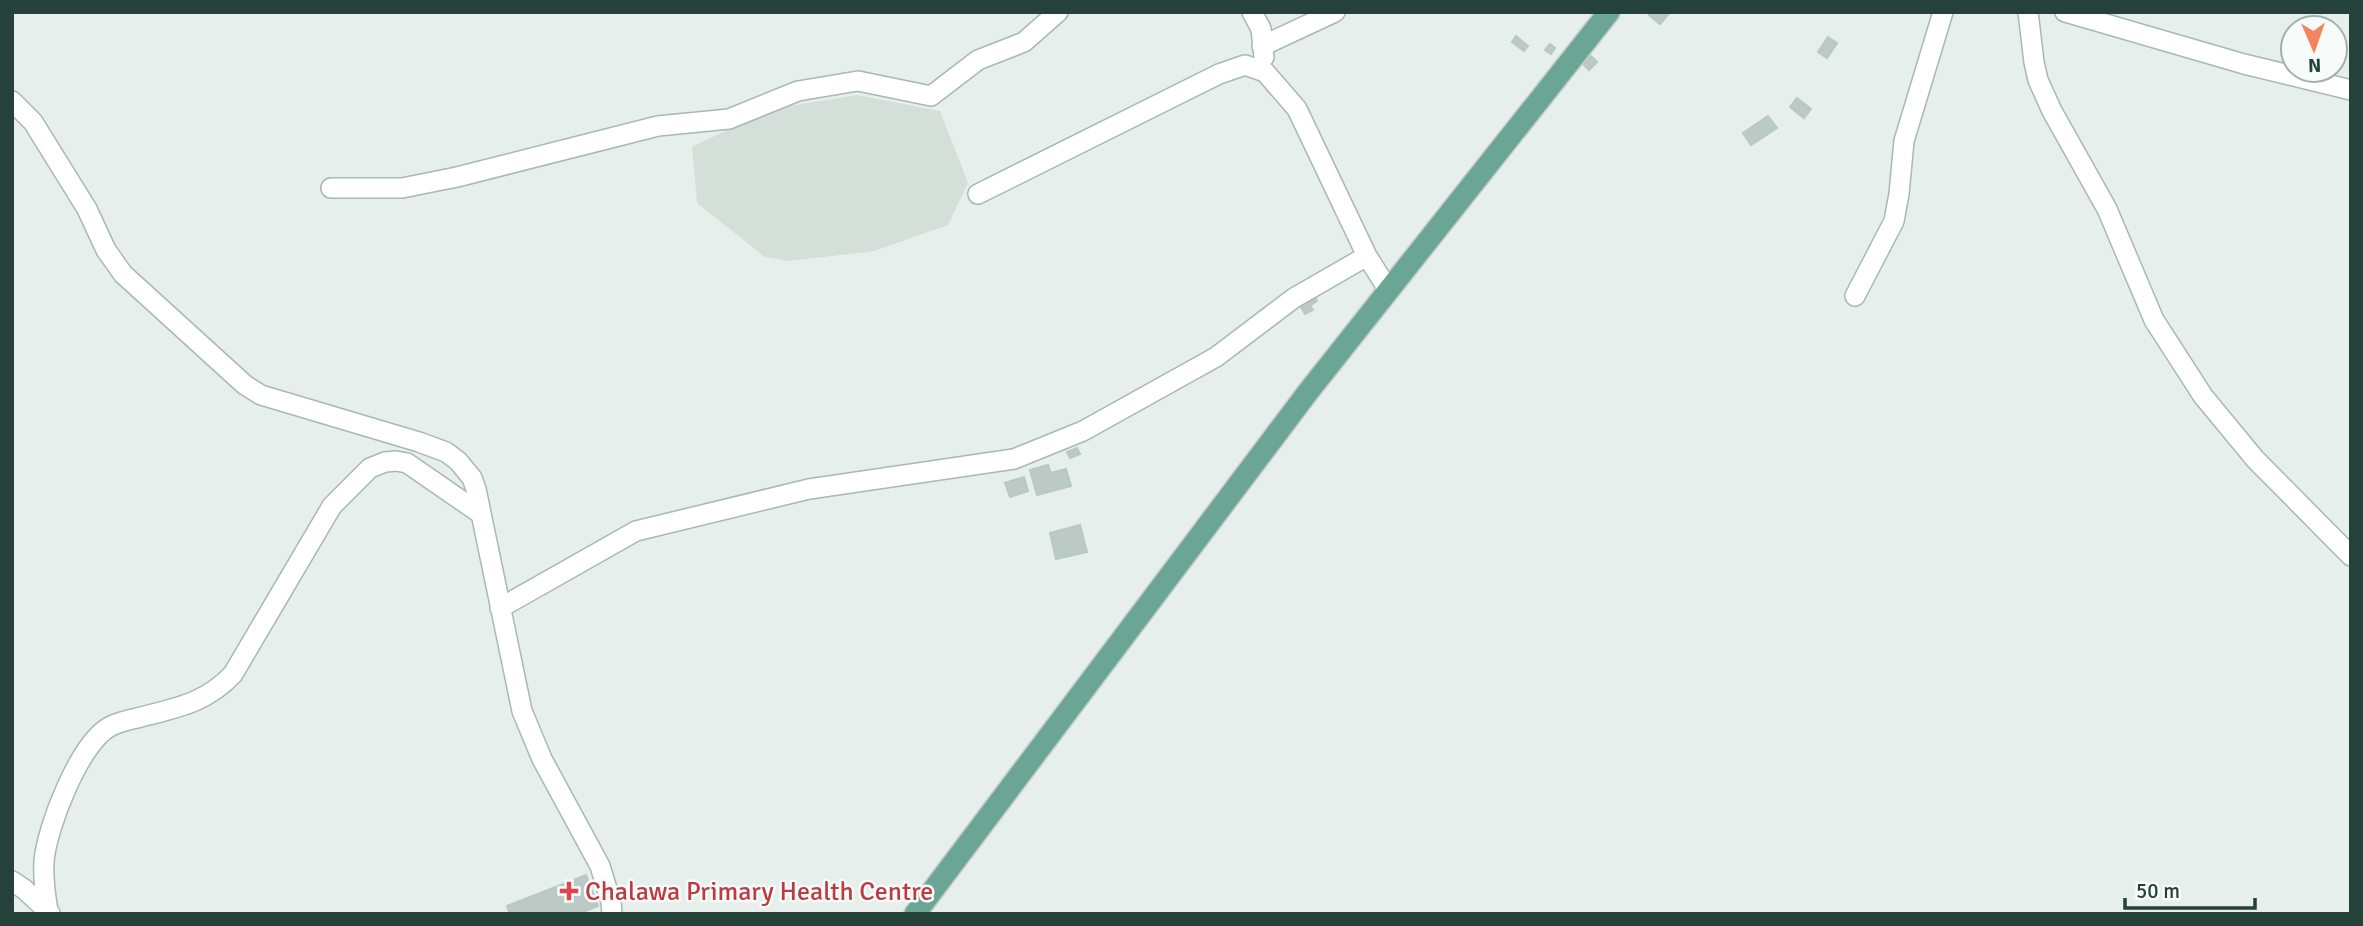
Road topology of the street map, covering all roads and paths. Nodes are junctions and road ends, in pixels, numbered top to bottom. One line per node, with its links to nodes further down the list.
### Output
1 (1058, 12): 12 (street)
2 (1252, 12): 8 (street)
3 (1335, 12): 8 (street)
4 (1609, 12): 15 (main road)
5 (1943, 12): 16 (street)
6 (2028, 12): 18 (street)
7 (2065, 12): 10 (street)
8 (1262, 46): 9 (street)
9 (1265, 72): 13 (street); 14 (street)
10 (2351, 90)
11 (12, 101): 17 (street)
12 (331, 188)
13 (978, 194)
14 (1367, 256): 15 (street); 19 (street)
15 (1389, 291): 23 (main road)
16 (1855, 296)
17 (481, 514): 19 (street); 21 (street)
18 (2351, 556)
19 (500, 608): 22 (street)
20 (12, 881): 21 (street)
21 (49, 912)
22 (612, 914)
23 (915, 914)

